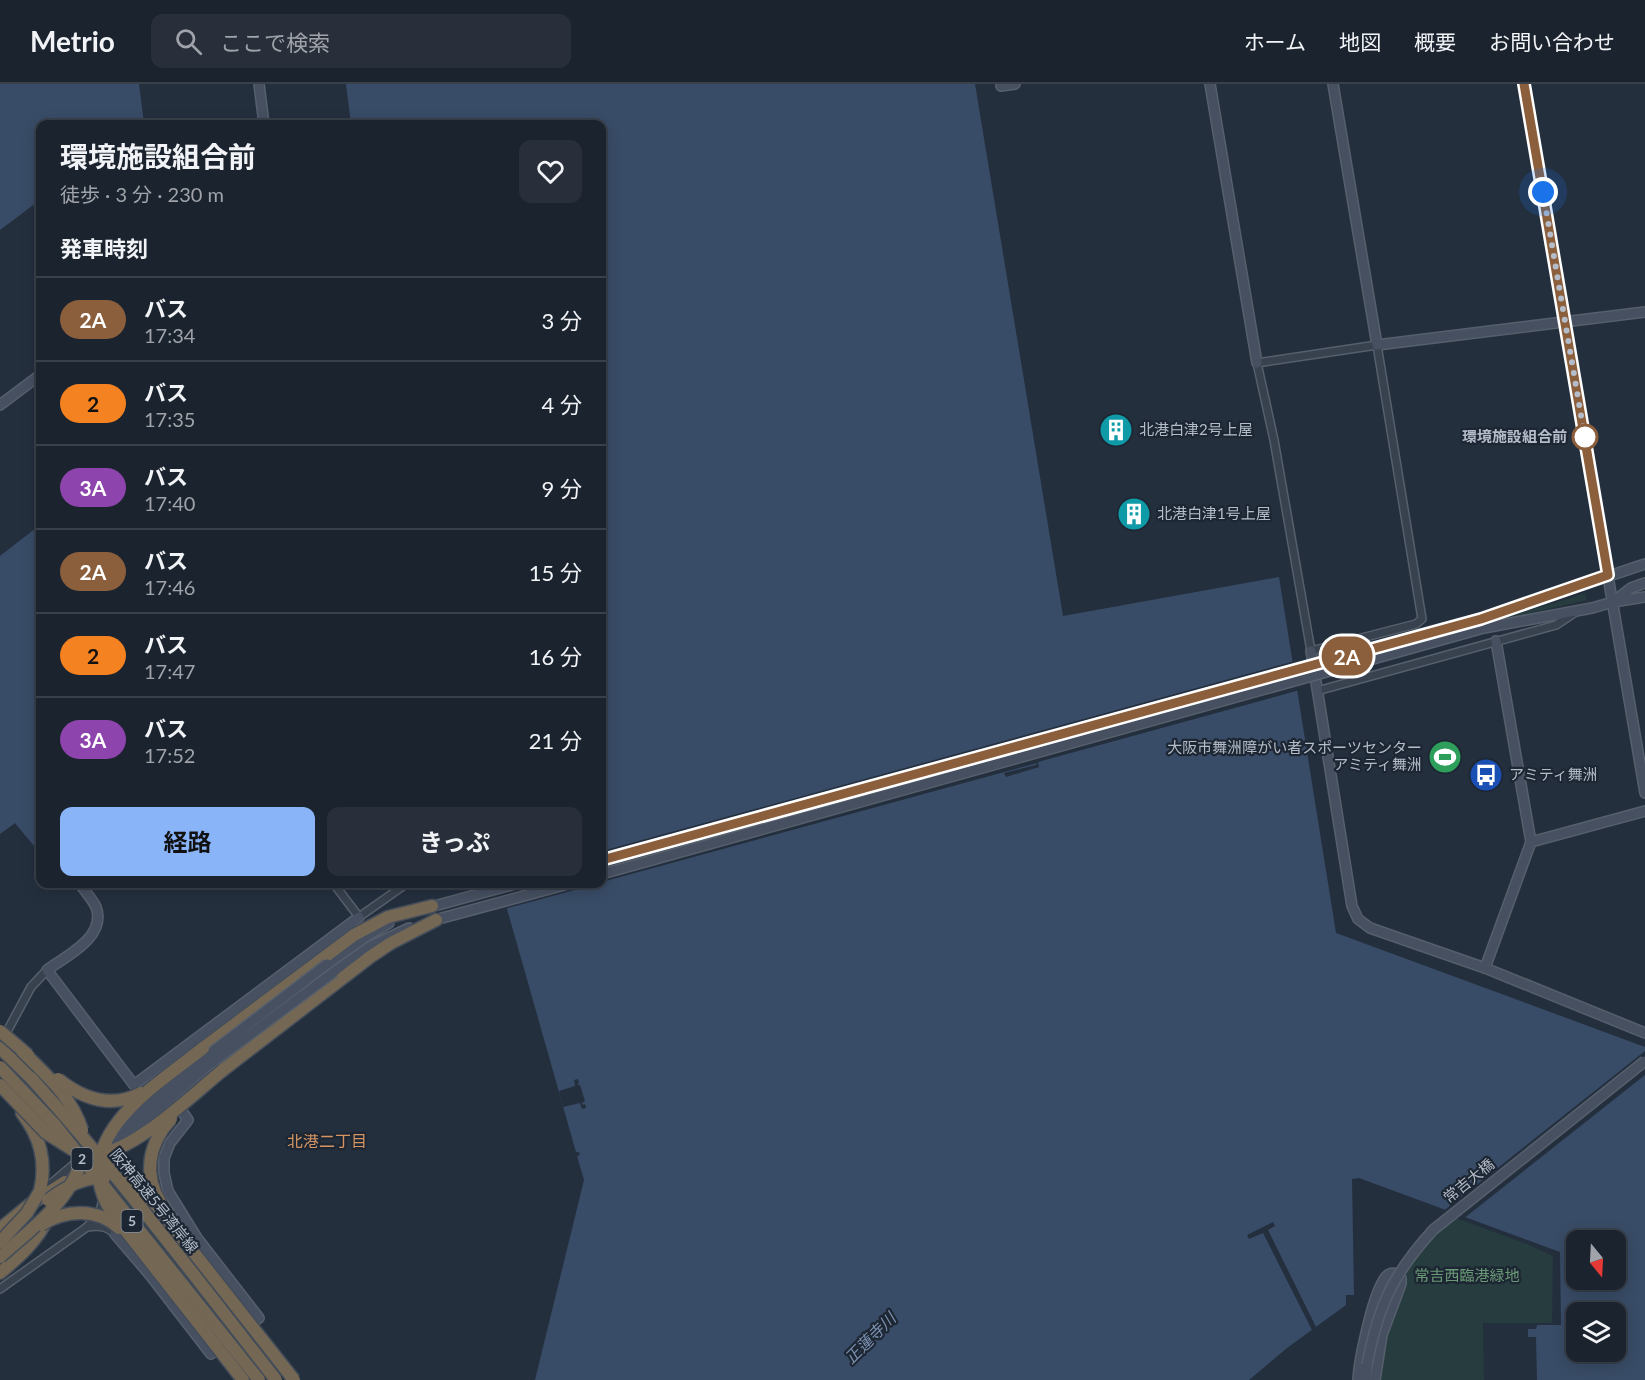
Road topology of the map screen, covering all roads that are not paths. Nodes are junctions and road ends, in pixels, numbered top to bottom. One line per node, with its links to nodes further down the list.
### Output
1 (259, 84): 7 (street)
2 (1015, 84): 6 (street)
3 (1210, 84): 11 (street)
4 (1333, 84): 10 (street)
5 (1524, 84): 9 (street)
6 (1001, 87)
7 (264, 120)
8 (1645, 312): 9 (street)
9 (1565, 322): 10 (street); 15 (street)
10 (1377, 345): 11 (street); 22 (street)
11 (1257, 363): 22 (street)
12 (36, 378): 13 (street)
13 (0, 405)
14 (1645, 564): 15 (street)
15 (1608, 575): 18 (street); 20 (street)
16 (1645, 583): 18 (street)
17 (1645, 597): 18 (street)
18 (1613, 602): 19 (street); 24 (street)
19 (1576, 611): 20 (street); 21 (street)
20 (1482, 624): 27 (street, bridge); 28 (street, bridge)
21 (1497, 641): 23 (street); 26 (street)
22 (1311, 651): 23 (street)
23 (1317, 691): 37 (street)
24 (1645, 793)
25 (1645, 811): 26 (street)
26 (1531, 842): 37 (street)
27 (606, 859)
28 (606, 873)
29 (83, 888): 38 (street)
30 (337, 888): 35 (street)
31 (400, 888): 35 (street)
32 (499, 888): 34 (street)
33 (553, 888): 36 (street)
34 (432, 906): 42 (highway, 5); 53 (street, bridge)
35 (359, 917): 46 (street)
36 (436, 920): 47 (highway, 5); 55 (street, bridge)
37 (1485, 968): 40 (street)
38 (47, 970): 41 (street); 48 (street)
39 (0, 1031): 43 (highway, 5, bridge)
40 (1645, 1034)
41 (0, 1047): 70 (highway, 阪神高速5号湾岸線 / 5, bridge)
42 (203, 1048): 43 (highway, 5, bridge); 63 (highway, 5, bridge)
43 (22, 1051): 62 (highway, 2, bridge)
44 (1645, 1061): 73 (street, 常吉大橋, bridge)
45 (0, 1067): 69 (highway, 阪神高速5号湾岸線 / 5, bridge)
46 (153, 1070): 48 (street); 59 (street)
47 (223, 1070): 49 (highway, 5, bridge); 64 (highway, 5, bridge)
48 (134, 1085): 50 (street)
49 (1, 1086): 60 (highway, bridge)
50 (121, 1123): 51 (street); 52 (street)
51 (90, 1151): 52 (street); 57 (street)
52 (113, 1156): 54 (street)
53 (65, 1182): 57 (highway, bridge); 60 (street, bridge)
54 (105, 1192): 56 (street); 58 (street)
55 (54, 1203): 61 (street, bridge); 65 (highway, bridge)
56 (87, 1227): 58 (street); 67 (street)
57 (0, 1228)
58 (115, 1234): 66 (street)
59 (198, 1238): 66 (street); 66 (street)
60 (0, 1241): 64 (highway, 2, bridge)
61 (0, 1252)
62 (0, 1258): 63 (highway, 2, bridge)
63 (149, 1260): 68 (highway, 5, bridge)
64 (201, 1262): 71 (highway, 5, bridge)
65 (0, 1273)
66 (150, 1275)
67 (0, 1289)
68 (243, 1380)
69 (258, 1380)
70 (276, 1380)
71 (294, 1380)
72 (1358, 1380): 74 (street)
73 (1366, 1380)
74 (1375, 1380)

